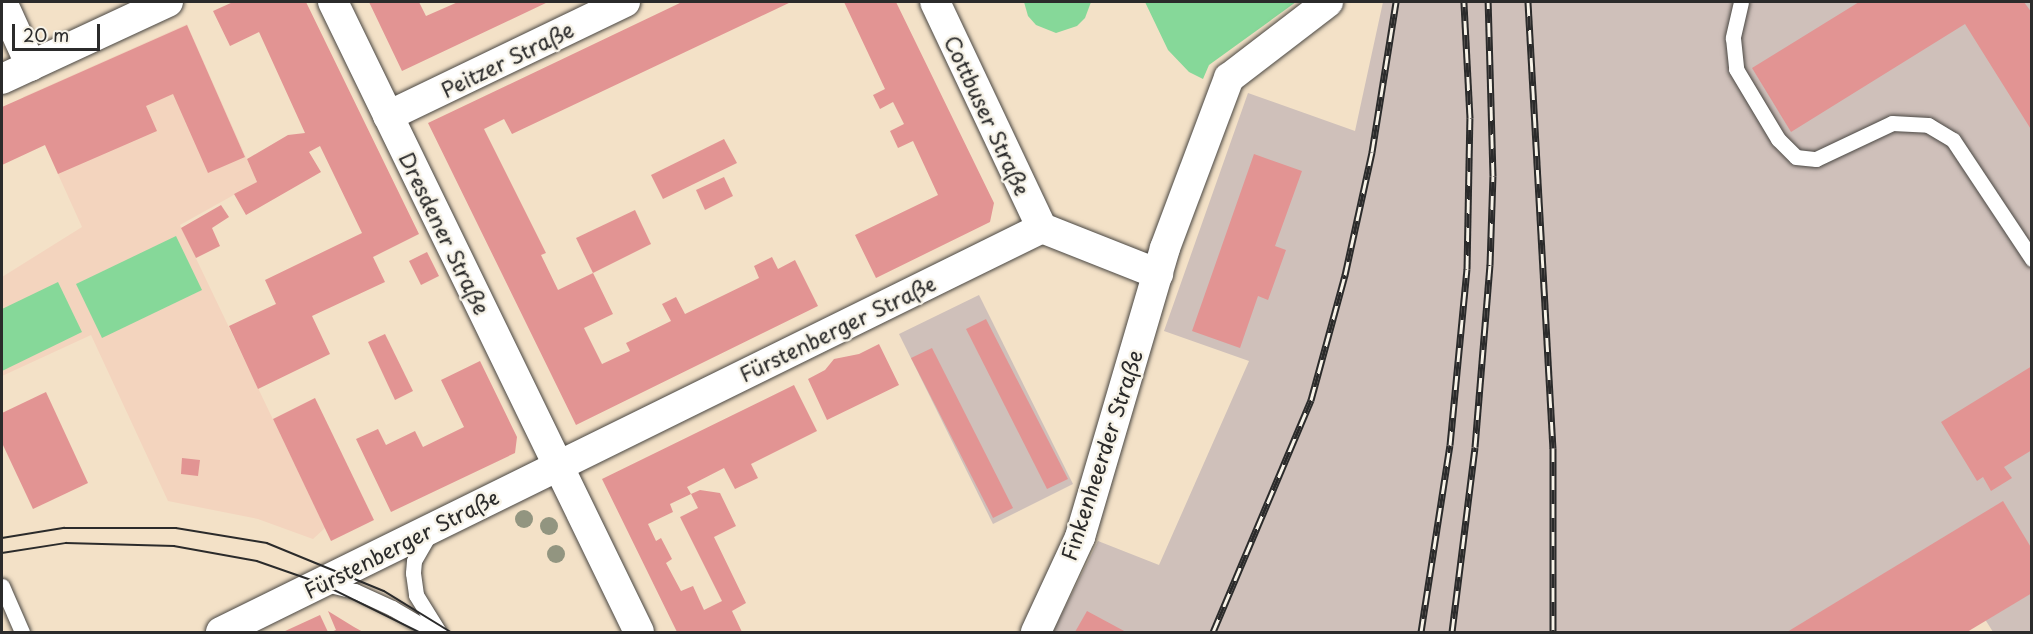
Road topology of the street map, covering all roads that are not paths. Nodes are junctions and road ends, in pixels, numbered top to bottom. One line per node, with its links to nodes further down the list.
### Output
1 (2, 2): 8 (street)
2 (168, 2): 8 (street)
3 (333, 2): 10 (street, Dresdener Straße)
4 (625, 2): 10 (street, Peitzer Straße)
5 (935, 2): 11 (street, Cottbuser Straße)
6 (1328, 2): 13 (street)
7 (1741, 2): 12 (lane)
8 (31, 66): 9 (street)
9 (2, 79)
10 (388, 116): 14 (street, Dresdener Straße)
11 (1042, 228): 13 (street); 14 (street, Fürstenberger Straße)
12 (2031, 260)
13 (1158, 274): 23 (street, Finkenheerder Straße)
14 (557, 465): 15 (street, Fürstenberger Straße); 22 (street, Dresdener Straße)
15 (435, 525): 16 (street, Fürstenberger Straße); 21 (lane)
16 (320, 583): 19 (street, Fürstenberger Straße); 20 (lane)
17 (2, 586): 18 (lane)
18 (22, 633)
19 (221, 633)
20 (433, 633)
21 (440, 633)
22 (639, 633)
23 (1036, 633)

